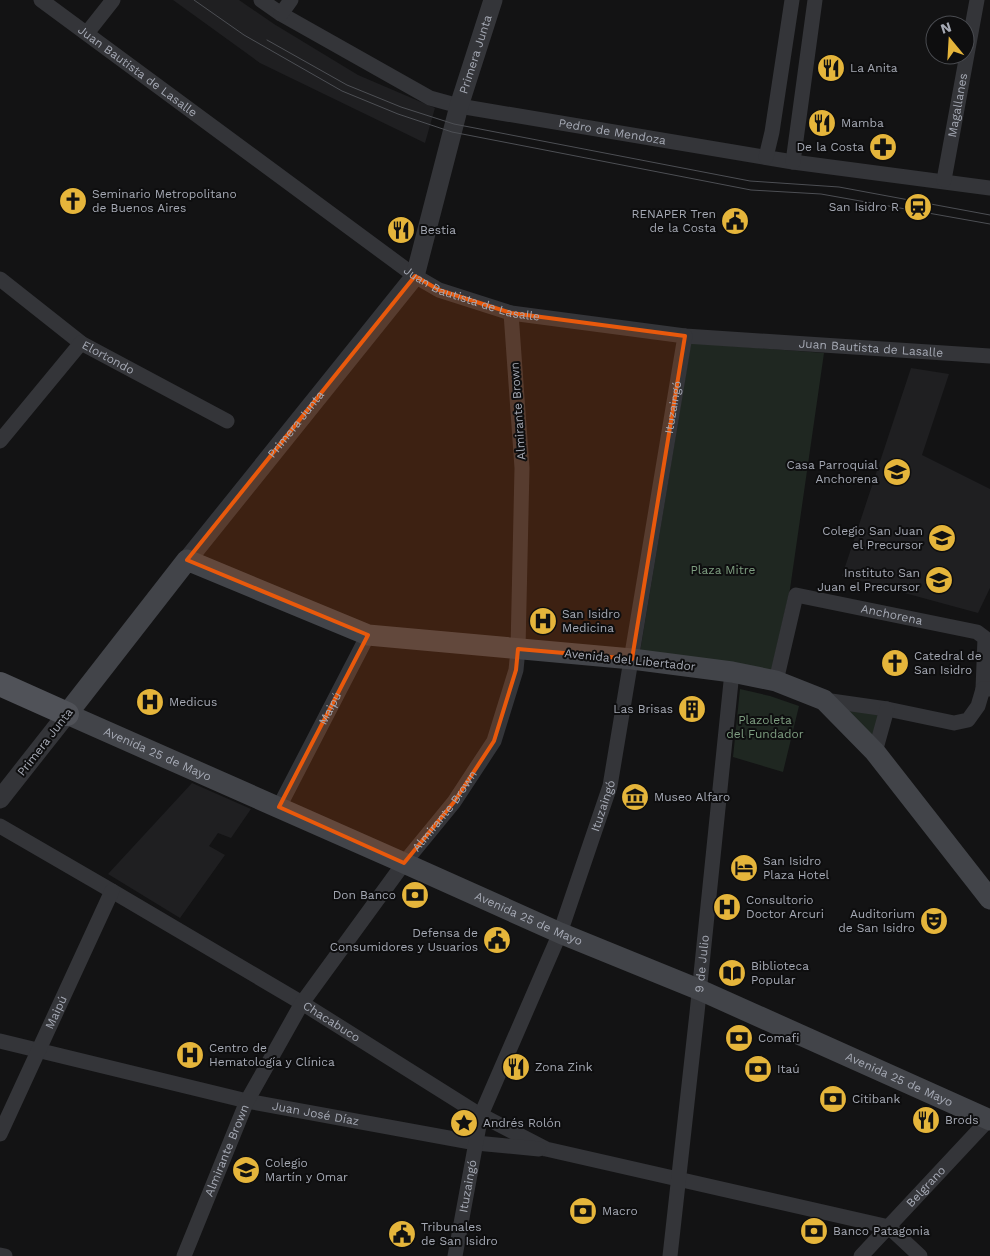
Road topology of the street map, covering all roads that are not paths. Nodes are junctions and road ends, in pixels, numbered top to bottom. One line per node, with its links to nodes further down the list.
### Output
1 (41, 0): 10 (street, Juan Bautista de Lasalle)
2 (113, 0): 10 (street)
3 (261, 0): 9 (street, Pedro de Mendoza)
4 (291, 0): 9 (street)
5 (493, 0): 11 (street, Primera Junta)
6 (792, 0): 12 (street)
7 (815, 0): 13 (street)
8 (977, 0): 14 (street, Magallanes)
9 (281, 14): 11 (street, Pedro de Mendoza)
10 (86, 33): 16 (street, Juan Bautista de Lasalle)
11 (459, 106): 12 (street, Pedro de Mendoza); 16 (street, Primera Junta)
12 (766, 157): 13 (street, Pedro de Mendoza)
13 (793, 162): 14 (street, Pedro de Mendoza)
14 (944, 180): 15 (street, Pedro de Mendoza)
15 (990, 188)
16 (415, 276): 18 (street, Juan Bautista de Lasalle); 24 (street, Primera Junta)
17 (0, 279): 20 (street, Elortondo)
18 (512, 313): 19 (street, Juan Bautista de Lasalle); 26 (street, Almirante Brown)
19 (686, 336): 21 (street, Juan Bautista de Lasalle); 27 (street, Ituzaingó)
20 (81, 343): 22 (street, Elortondo); 23 (street)
21 (990, 356)
22 (227, 421)
23 (0, 441)
24 (187, 560): 25 (main road, Avenida del Libertador); 34 (main road, Primera Junta)
25 (368, 635): 26 (main road, Avenida del Libertador); 37 (street, Maipú)
26 (518, 649): 27 (main road, Avenida del Libertador); 39 (street, Almirante Brown)
27 (632, 659): 28 (main road, Avenida del Libertador); 42 (street, Ituzaingó)
28 (732, 672): 29 (main road, Avenida del Libertador); 43 (street, 9 de Julio)
29 (776, 681): 31 (street, Anchorena); 32 (main road, Avenida del Libertador)
30 (0, 684): 34 (main road)
31 (986, 689): 33 (street)
32 (824, 700): 33 (street); 35 (main road, Avenida del Libertador)
33 (887, 709): 35 (street)
34 (67, 714): 36 (street, Primera Junta); 37 (main road, Avenida 25 de Mayo)
35 (875, 752): 41 (main road, Avenida del Libertador)
36 (0, 799)
37 (279, 807): 39 (main road, Avenida 25 de Mayo)
38 (0, 826): 40 (street, Chacabuco)
39 (404, 863): 42 (main road, Avenida 25 de Mayo); 44 (street, Almirante Brown)
40 (112, 890): 44 (street, Chacabuco); 46 (street, Maipú)
41 (990, 899)
42 (560, 933): 43 (main road, Avenida 25 de Mayo); 48 (street, Ituzaingó)
43 (700, 990): 49 (main road, Avenida 25 de Mayo); 53 (street, 9 de Julio)
44 (302, 1003): 47 (street, Almirante Brown); 48 (street, Chacabuco)
45 (0, 1041): 46 (street, Juan José Díaz)
46 (38, 1051): 47 (street, Juan José Díaz); 50 (street, Maipú)
47 (247, 1102): 51 (street, Juan José Díaz); 57 (street, Almirante Brown)
48 (481, 1115): 51 (street, Ituzaingó); 52 (street, Chacabuco)
49 (990, 1119): 54 (street, Belgrano)
50 (0, 1134)
51 (476, 1143): 52 (street, Juan José Díaz); 58 (street, Ituzaingó)
52 (546, 1149): 53 (street, Chacabuco)
53 (679, 1178): 54 (street, Chacabuco); 59 (street, 9 de Julio)
54 (889, 1227): 60 (street, Belgrano); 61 (street)
55 (0, 1255): 56 (street)
56 (5, 1256)
57 (184, 1256)
58 (455, 1256)
59 (670, 1256)
60 (861, 1256)
61 (920, 1256)

